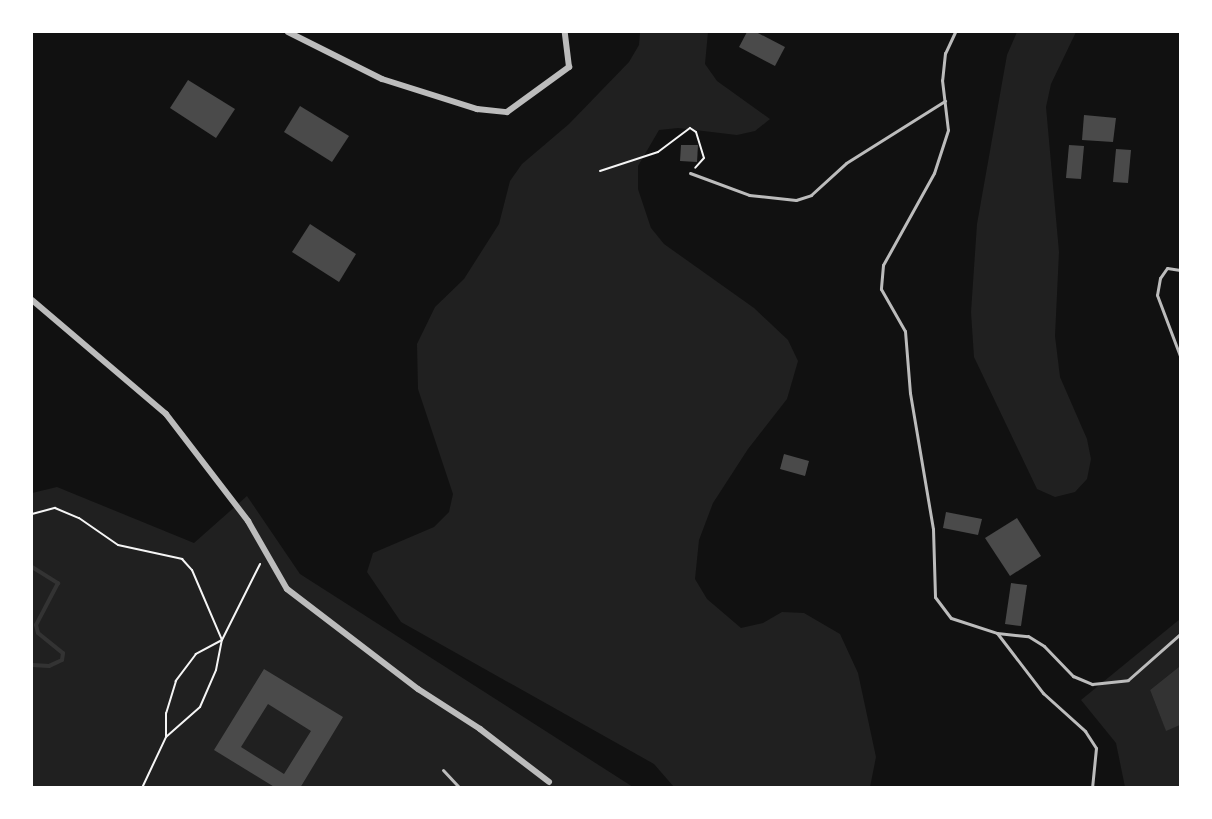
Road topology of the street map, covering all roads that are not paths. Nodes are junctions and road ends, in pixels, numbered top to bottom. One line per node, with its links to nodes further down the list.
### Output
1 (288, 32): 2 (street)
2 (565, 32)
3 (955, 32): 4 (lane)
4 (945, 101): 5 (lane); 9 (lane)
5 (690, 173)
6 (1180, 270): 8 (lane)
7 (32, 300): 12 (street)
8 (1180, 356)
9 (997, 633): 10 (lane); 14 (lane)
10 (1180, 634)
11 (443, 770): 13 (lane)
12 (549, 782)
13 (460, 788)
14 (1092, 788)

